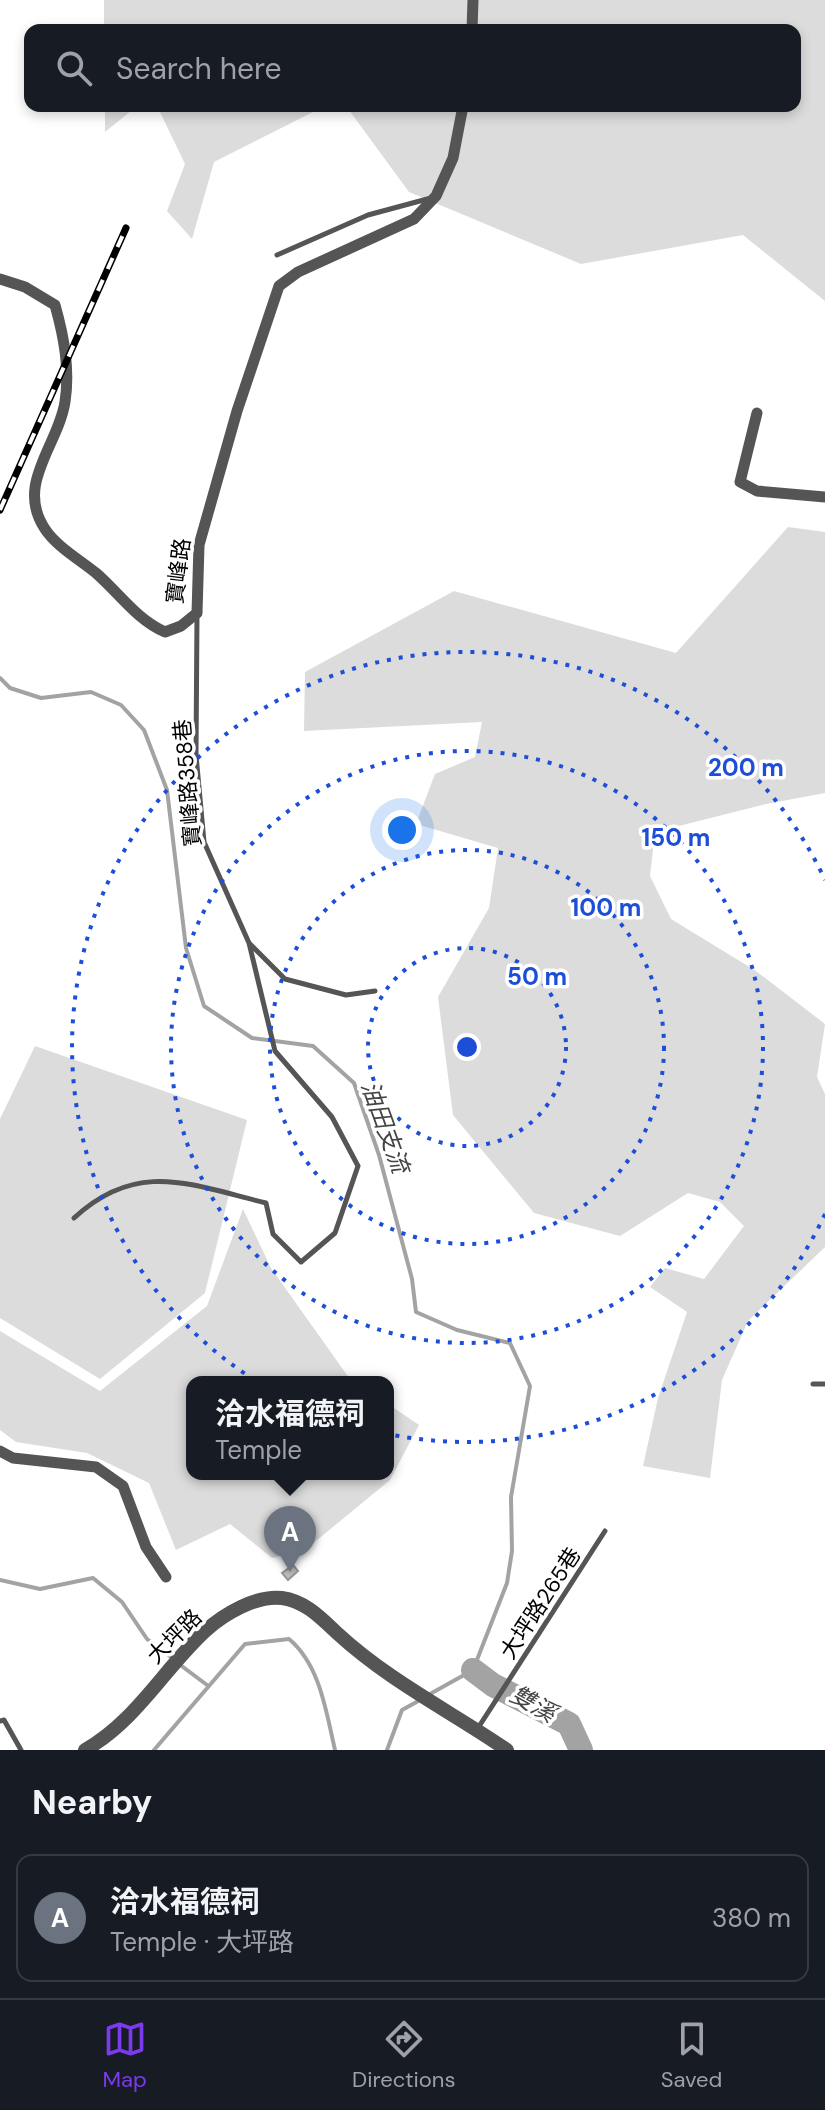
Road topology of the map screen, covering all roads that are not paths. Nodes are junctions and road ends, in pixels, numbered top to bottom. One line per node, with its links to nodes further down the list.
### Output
1 (473, 0): 2 (street)
2 (472, 24)
3 (462, 112): 4 (street, 寶峰路)
4 (436, 196): 5 (lane); 9 (street, 寶峰路)
5 (277, 255)
6 (0, 279): 9 (street, 寶峰路)
7 (757, 413): 8 (street)
8 (825, 497)
9 (197, 613): 10 (lane, 寶峰路358巷)
10 (249, 943): 11 (lane, 寶峰路358巷); 12 (lane)
11 (375, 991)
12 (74, 1218)
13 (813, 1384): 14 (lane)
14 (825, 1384)
15 (0, 1451): 17 (street)
16 (605, 1531): 19 (lane, 大坪路265巷)
17 (166, 1577)
18 (0, 1721): 21 (lane)
19 (476, 1731): 20 (street); 22 (street, 大坪路)
20 (497, 1747)
21 (21, 1750)
22 (85, 1750)

